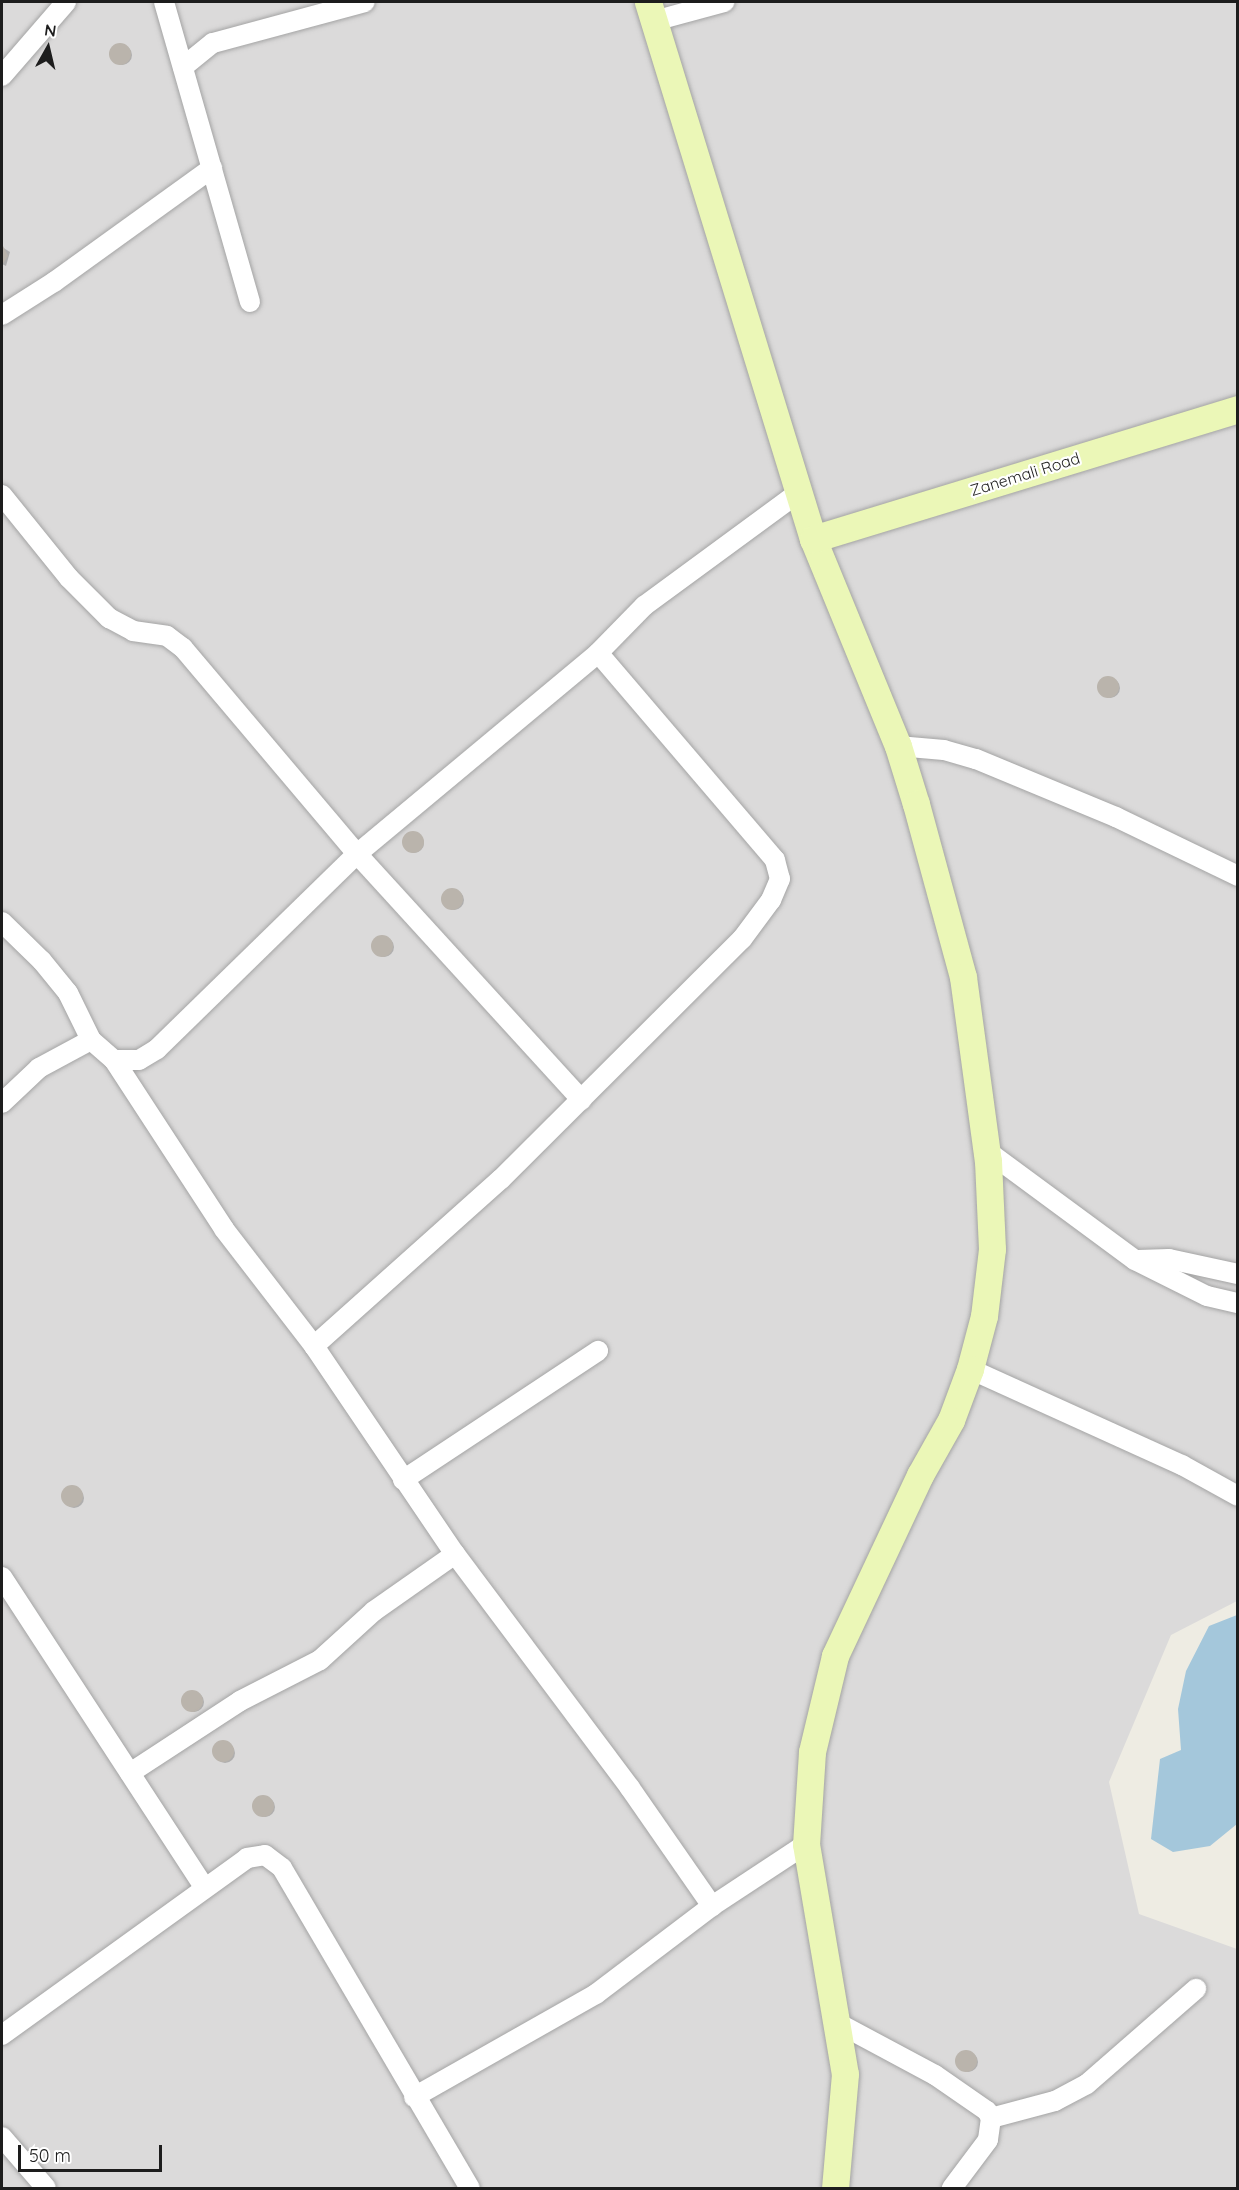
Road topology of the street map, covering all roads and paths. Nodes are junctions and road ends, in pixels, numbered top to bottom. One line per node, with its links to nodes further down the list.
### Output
1 (66, 2): 7 (street)
2 (164, 2): 6 (street)
3 (365, 2): 6 (street)
4 (724, 2): 5 (street)
5 (651, 11): 12 (street)
6 (183, 67): 8 (street)
7 (2, 76)
8 (212, 168): 9 (street); 10 (street)
9 (250, 302)
10 (2, 315)
11 (1238, 409): 14 (street, Zanemali Road)
12 (799, 492): 14 (street); 15 (street)
13 (2, 495): 17 (street)
14 (813, 539): 16 (street)
15 (598, 652): 17 (street); 22 (street)
16 (898, 746): 18 (street); 24 (street)
17 (357, 854): 21 (street); 22 (street)
18 (1238, 876)
19 (2, 922): 20 (street)
20 (91, 1040): 21 (street); 23 (street)
21 (114, 1060): 28 (street)
22 (582, 1100): 28 (street)
23 (2, 1103)
24 (987, 1151): 25 (street); 30 (street)
25 (1135, 1260): 26 (street); 27 (street)
26 (1238, 1274)
27 (1238, 1303)
28 (314, 1346): 31 (street)
29 (598, 1351): 31 (street)
30 (970, 1369): 32 (street); 36 (street)
31 (403, 1480): 33 (street)
32 (1238, 1496)
33 (455, 1554): 35 (street); 38 (street)
34 (2, 1576): 35 (street)
35 (130, 1773): 37 (street)
36 (806, 1844): 38 (street); 40 (street)
37 (205, 1888): 41 (street); 42 (street)
38 (712, 1906): 42 (street)
39 (1196, 1989): 43 (street)
40 (836, 2022): 43 (street); 47 (street)
41 (2, 2035)
42 (414, 2097): 46 (street)
43 (991, 2118): 48 (street)
44 (2, 2138): 45 (street)
45 (46, 2188)
46 (470, 2188)
47 (835, 2188)
48 (952, 2188)

